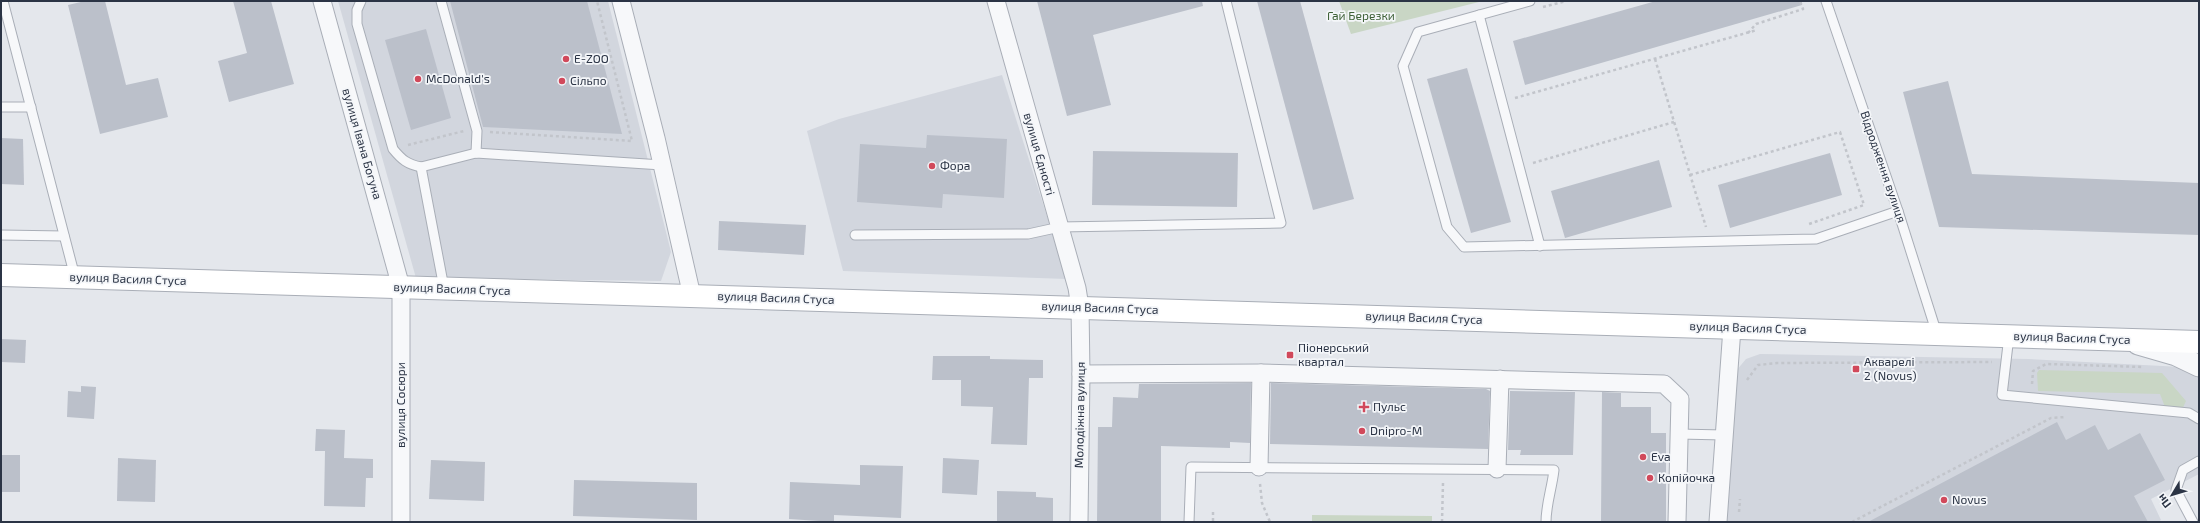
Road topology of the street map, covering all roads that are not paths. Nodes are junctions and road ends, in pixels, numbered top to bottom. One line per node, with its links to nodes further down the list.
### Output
1 (3, 1): 12 (lane)
2 (322, 1): 24 (street, вулиця Івана Богуна)
3 (361, 1): 15 (lane)
4 (442, 1): 13 (lane)
5 (621, 1): 14 (street)
6 (996, 1): 17 (street, вулиця Єдності)
7 (1226, 1): 17 (lane)
8 (1530, 1): 10 (lane)
9 (1826, 1): 16 (lane, Відродження вулиця)
10 (1479, 15): 21 (lane); 21 (lane)
11 (1, 107): 12 (lane)
12 (31, 108): 19 (lane)
13 (476, 153): 14 (lane); 15 (lane)
14 (662, 164): 26 (street)
15 (421, 167): 25 (lane)
16 (1898, 211): 21 (lane); 29 (lane, Відродження вулиця)
17 (1060, 227): 20 (lane); 27 (street, вулиця Єдності)
18 (1, 235): 19 (lane)
19 (64, 236): 23 (lane)
20 (855, 236)
21 (1540, 246)
22 (1, 275): 23 (main road, вулиця Василя Стуса)
23 (75, 277): 24 (main road, вулиця Василя Стуса)
24 (401, 287): 25 (main road, вулиця Василя Стуса); 44 (street, вулиця Сосюри)
25 (444, 288): 26 (main road, вулиця Василя Стуса)
26 (692, 296): 27 (main road, вулиця Василя Стуса)
27 (1080, 308): 28 (main road, вулиця Василя Стуса); 35 (street, Молодіжна вулиця)
28 (1732, 328): 29 (main road, вулиця Василя Стуса); 39 (street)
29 (1938, 334): 30 (main road, вулиця Василя Стуса)
30 (2009, 336): 31 (main road, вулиця Василя Стуса); 37 (lane)
31 (2124, 340): 32 (main road, вулиця Василя Стуса); 33 (street)
32 (2199, 342)
33 (2199, 366)
34 (1261, 373): 35 (street); 36 (street); 41 (street)
35 (1081, 374): 45 (street, Молодіжна вулиця)
36 (1500, 380): 38 (street); 42 (street)
37 (2199, 419)
38 (1679, 434): 39 (lane); 48 (street)
39 (1724, 435): 49 (street)
40 (2199, 461): 43 (lane)
41 (1259, 467): 42 (lane); 46 (lane)
42 (1497, 470): 47 (lane)
43 (2190, 521)
44 (401, 522)
45 (1079, 522)
46 (1189, 522)
47 (1546, 522)
48 (1678, 522)
49 (1718, 522)

